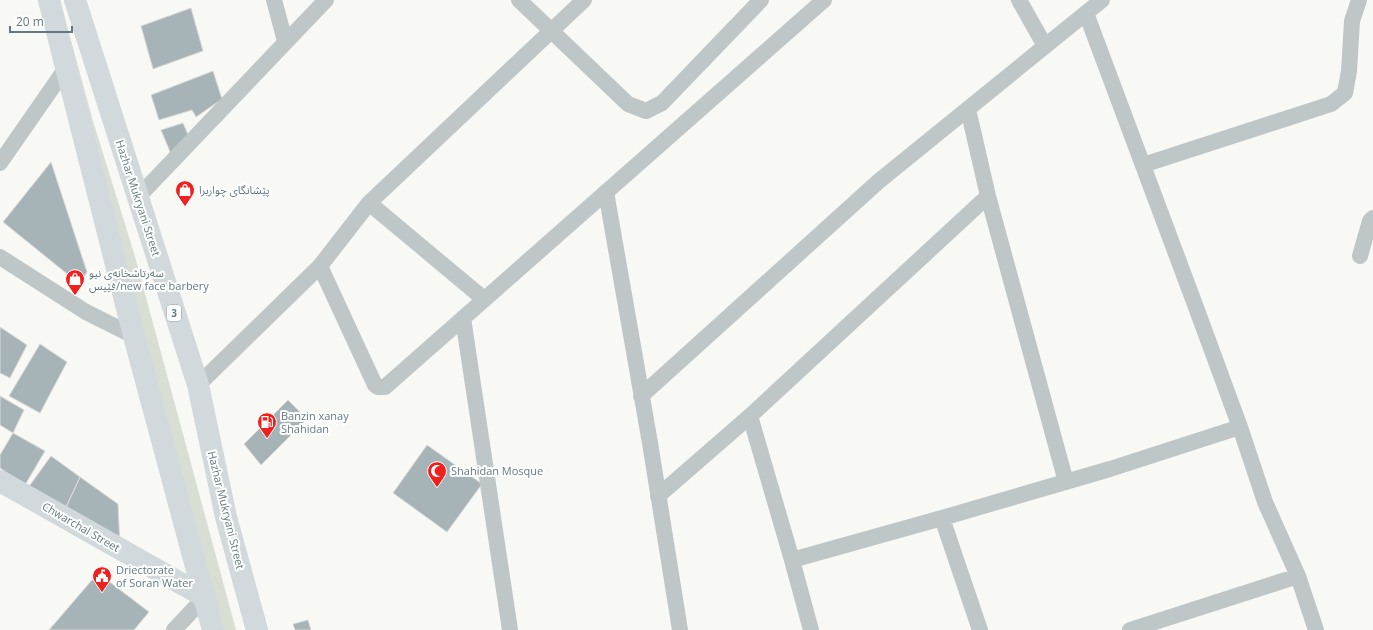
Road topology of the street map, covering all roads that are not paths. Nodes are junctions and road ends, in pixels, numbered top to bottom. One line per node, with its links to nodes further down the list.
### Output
1 (49, 0): 16 (main road)
2 (75, 0): 22 (main road, Hazhar Mukryani Street / 3)
3 (274, 0): 14 (street)
4 (326, 0): 14 (street)
5 (519, 0): 13 (street)
6 (584, 0): 13 (street)
7 (761, 0): 13 (street)
8 (824, 0): 20 (street)
9 (1019, 0): 15 (street)
10 (1102, 0): 12 (street)
11 (1359, 0): 19 (street)
12 (1086, 13): 15 (street); 19 (street)
13 (551, 32): 23 (street)
14 (285, 41): 22 (street)
15 (1045, 46): 17 (street)
16 (66, 68): 18 (street); 30 (main road)
17 (968, 109): 21 (street); 32 (street)
18 (0, 163)
19 (1143, 165): 34 (street)
20 (606, 192): 28 (street); 32 (street)
21 (988, 196): 33 (street); 36 (street)
22 (138, 197): 31 (main road, Hazhar Mukryani Street / 3)
23 (369, 203): 27 (street); 28 (street)
24 (1373, 218): 25 (street)
25 (1360, 256)
26 (0, 258): 30 (street)
27 (320, 266): 29 (street); 31 (street)
28 (484, 299): 29 (street)
29 (463, 318): 45 (street)
30 (134, 336): 41 (main road)
31 (198, 385): 44 (main road, Hazhar Mukryani Street / 3)
32 (641, 396): 37 (street)
33 (750, 416): 37 (street); 39 (street)
34 (1240, 427): 36 (street); 40 (street)
35 (0, 481): 41 (main road, Chwarchal Street)
36 (1066, 482): 38 (street)
37 (658, 496): 46 (street)
38 (942, 518): 39 (street); 48 (street)
39 (792, 560): 47 (street)
40 (1298, 576): 49 (street); 50 (street)
41 (205, 598): 42 (street); 43 (main road)
42 (174, 630)
43 (213, 630)
44 (257, 630)
45 (510, 630)
46 (680, 630)
47 (811, 630)
48 (980, 630)
49 (1130, 630)
50 (1316, 630)

